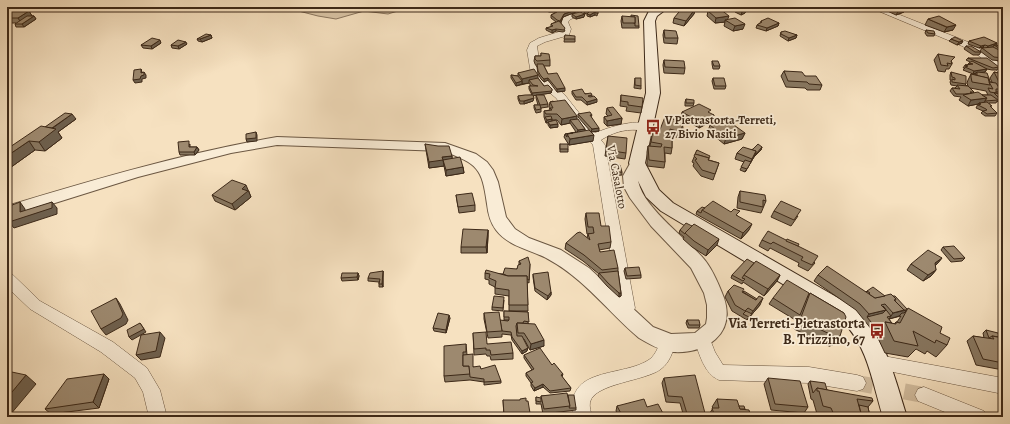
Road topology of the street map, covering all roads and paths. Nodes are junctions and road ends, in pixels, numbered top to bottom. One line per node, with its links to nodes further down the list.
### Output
1 (16, 7): 5 (street)
2 (584, 7): 8 (street, Via Casalotto)
3 (663, 7): 7 (main road)
4 (872, 7): 6 (street)
5 (7, 13)
6 (1003, 71)
7 (646, 126): 8 (street); 9 (main road)
8 (594, 139): 12 (street, Via Casalotto)
9 (637, 163): 13 (street); 15 (main road)
10 (7, 212): 12 (street)
11 (7, 278): 19 (street)
12 (624, 314): 14 (street)
13 (702, 339): 14 (street); 16 (street)
14 (668, 343): 20 (street)
15 (878, 362): 17 (street); 21 (main road)
16 (857, 383)
17 (1003, 386)
18 (924, 395): 22 (street)
19 (158, 417)
20 (582, 417)
21 (895, 417)
22 (978, 417)

